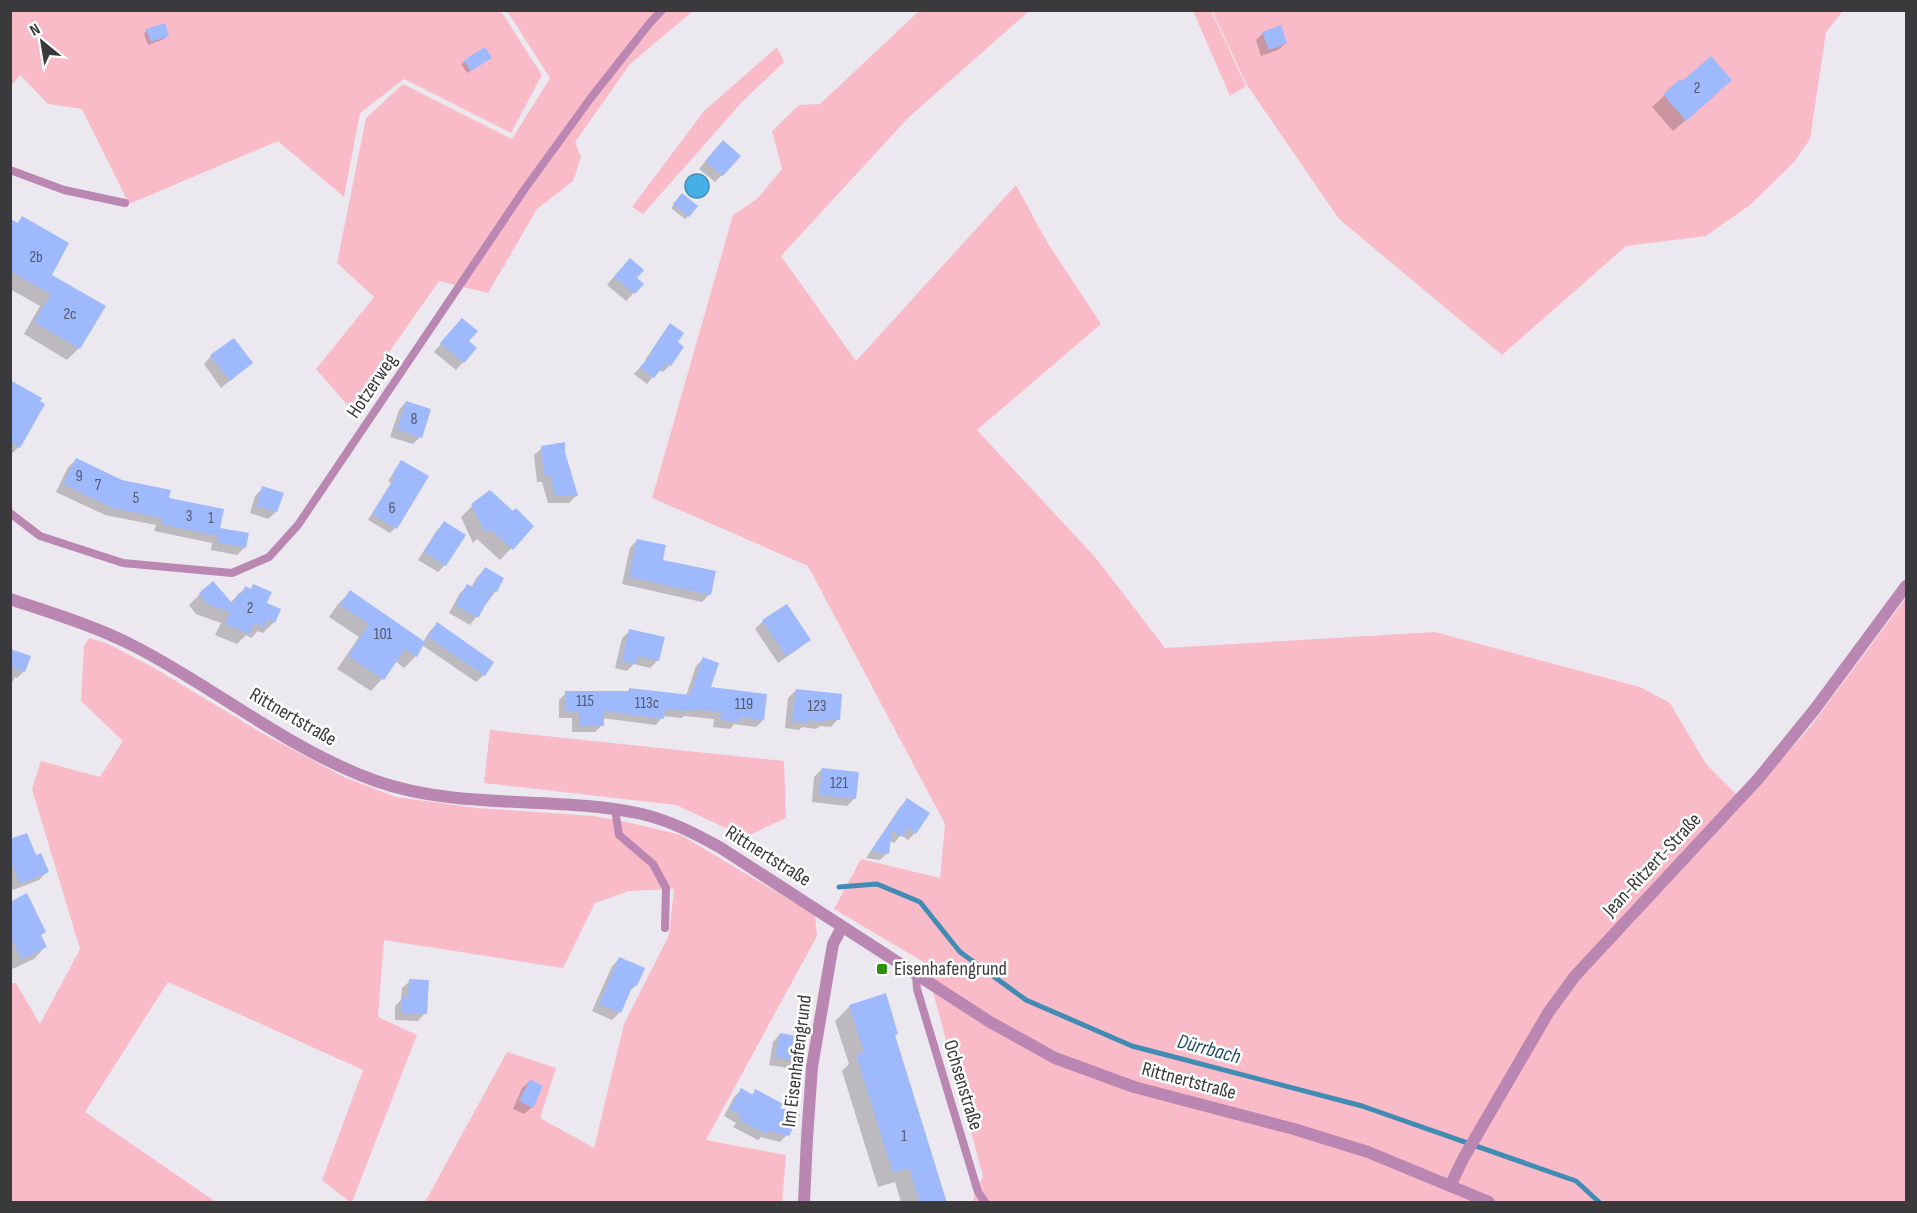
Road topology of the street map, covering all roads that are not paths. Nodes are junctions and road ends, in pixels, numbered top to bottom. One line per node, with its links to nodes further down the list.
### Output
1 (662, 10): 4 (lane, Hotzerweg)
2 (10, 170): 3 (lane)
3 (125, 203)
4 (10, 513)
5 (1906, 586): 11 (street, Jean-Ritzert-Straße)
6 (10, 599): 7 (street, Rittnertstraße)
7 (615, 809): 8 (street, Rittnertstraße); 9 (lane)
8 (842, 927): 10 (street, Rittnertstraße); 12 (street, Im Eisenhafengrund)
9 (665, 928)
10 (916, 976): 11 (street, Rittnertstraße); 13 (lane, Ochsenstraße)
11 (1450, 1186): 14 (street, Rittnertstraße)
12 (804, 1203)
13 (985, 1203)
14 (1489, 1203)

